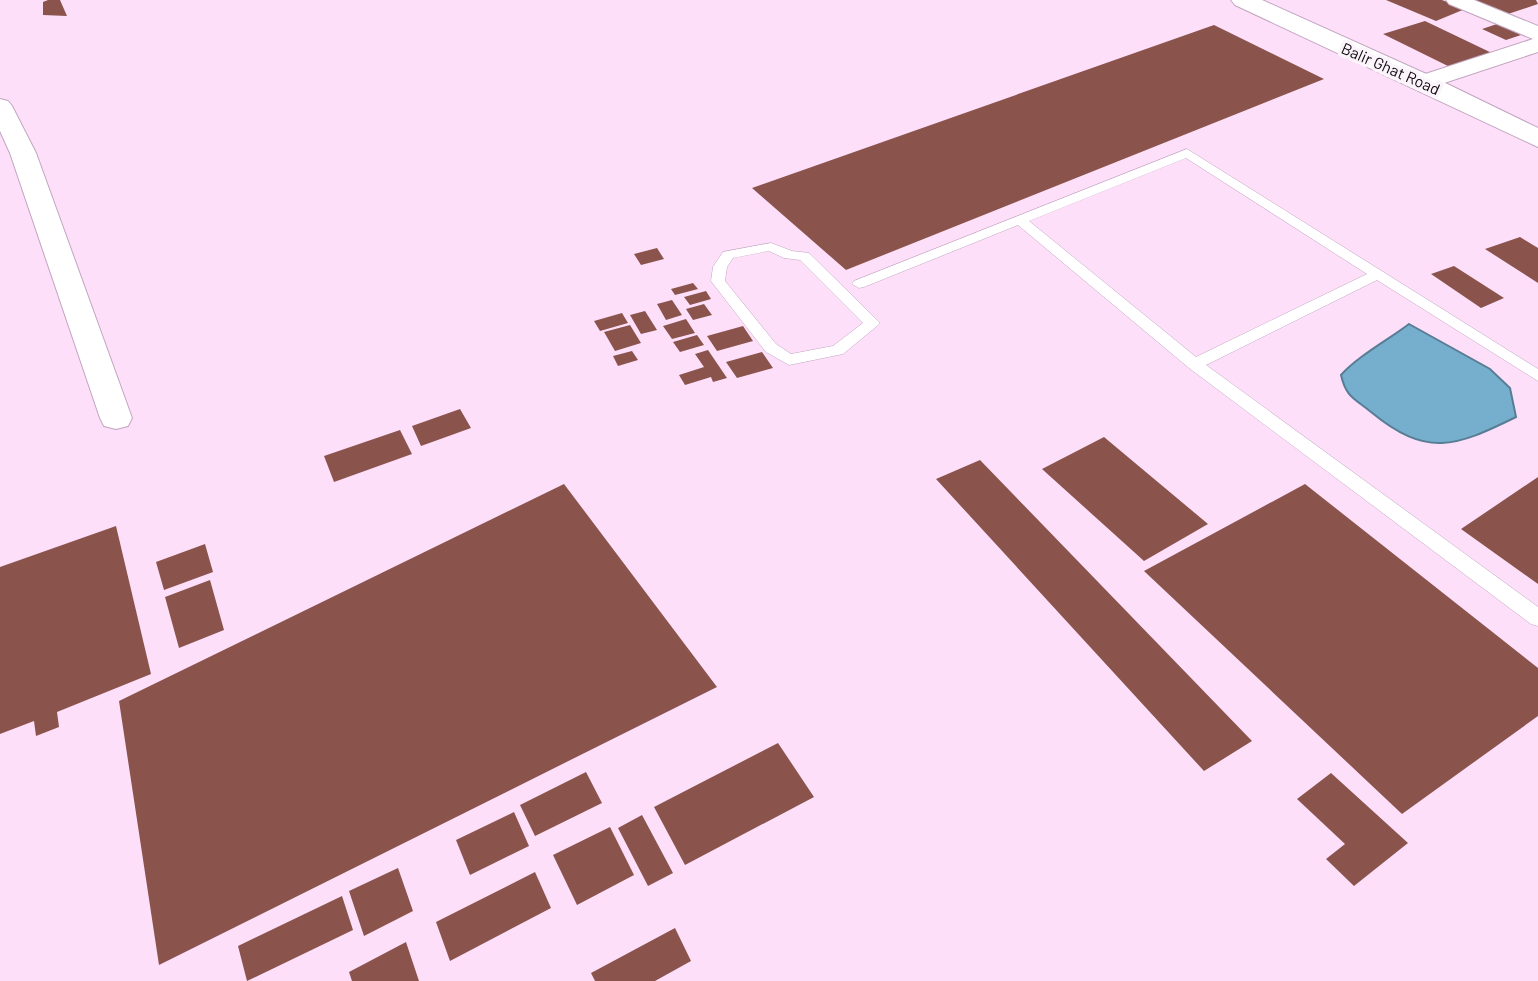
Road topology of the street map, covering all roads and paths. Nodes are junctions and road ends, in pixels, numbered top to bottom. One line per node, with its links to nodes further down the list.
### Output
1 (1243, 0): 6 (street, Balir Ghat Road)
2 (1254, 0): 6 (street, Balir Ghat Road)
3 (1456, 0): 4 (street)
4 (1538, 34)
5 (1538, 45): 6 (street)
6 (1428, 81): 8 (street, Balir Ghat Road); 9 (street, Balir Ghat Road)
7 (0, 106): 16 (street)
8 (1538, 131)
9 (1538, 139)
10 (1020, 220): 12 (lane); 13 (lane); 14 (lane)
11 (789, 255): 11 (lane)
12 (1378, 274): 14 (lane); 15 (lane)
13 (859, 284)
14 (1195, 364): 17 (lane)
15 (1538, 376)
16 (116, 418)
17 (1538, 618)

